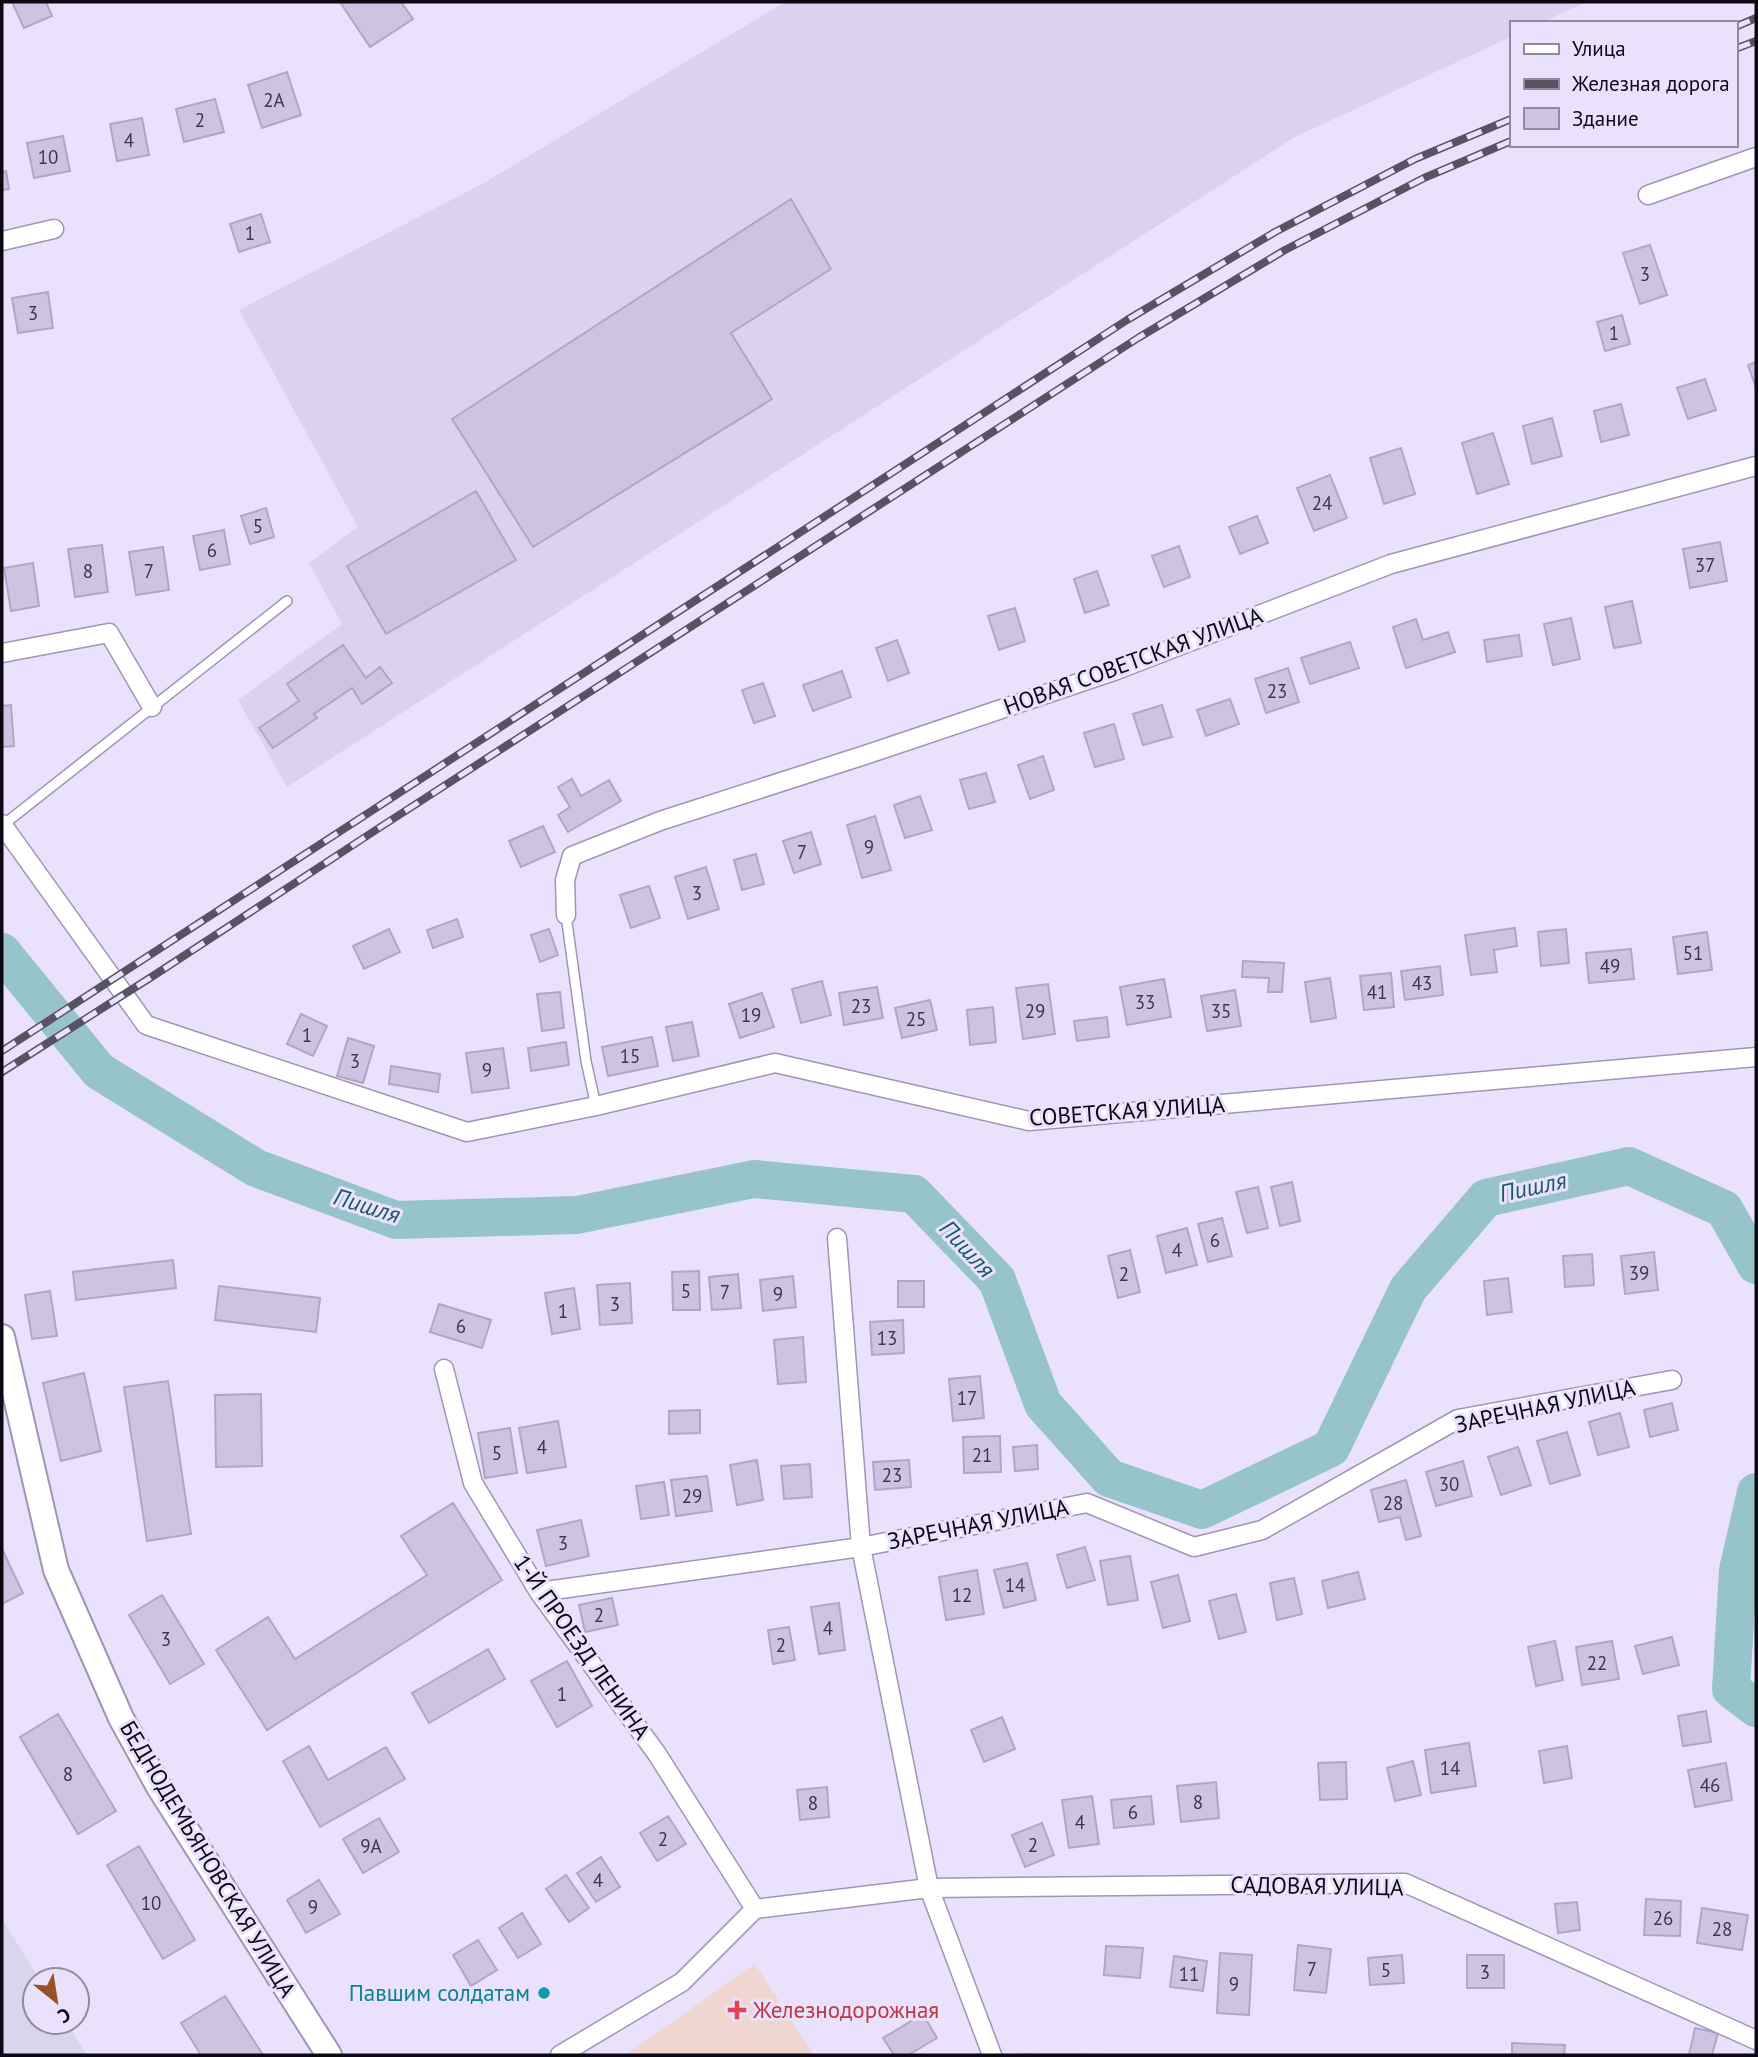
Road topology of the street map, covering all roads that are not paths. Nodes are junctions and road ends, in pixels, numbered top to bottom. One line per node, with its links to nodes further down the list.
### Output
1 (1756, 158): 2 (street)
2 (1648, 195)
3 (54, 229): 4 (street)
4 (2, 242)
5 (1756, 466): 10 (street, НОВАЯ СОВЕТСКАЯ УЛИЦА)
6 (287, 601): 8 (lane)
7 (2, 653): 8 (street)
8 (152, 707): 9 (lane)
9 (3, 825): 12 (street, СОВЕТСКАЯ УЛИЦА)
10 (566, 915): 12 (lane)
11 (1756, 1057): 12 (street, СОВЕТСКАЯ УЛИЦА)
12 (596, 1106)
13 (837, 1238): 17 (street)
14 (2, 1338): 22 (main road, БЕДНОДЕМЬЯНОВСКАЯ УЛИЦА)
15 (444, 1368): 18 (street, 1-Й ПРОЕЗД ЛЕНИНА)
16 (1671, 1380): 17 (street, ЗАРЕЧНАЯ УЛИЦА)
17 (861, 1547): 18 (street, ЗАРЕЧНАЯ УЛИЦА); 19 (street)
18 (539, 1592): 20 (street, 1-Й ПРОЕЗД ЛЕНИНА)
19 (929, 1888): 20 (street, САДОВАЯ УЛИЦА); 21 (street, САДОВАЯ УЛИЦА); 24 (street)
20 (755, 1909): 23 (street)
21 (1756, 2040)
22 (329, 2055)
23 (560, 2055)
24 (992, 2055)

